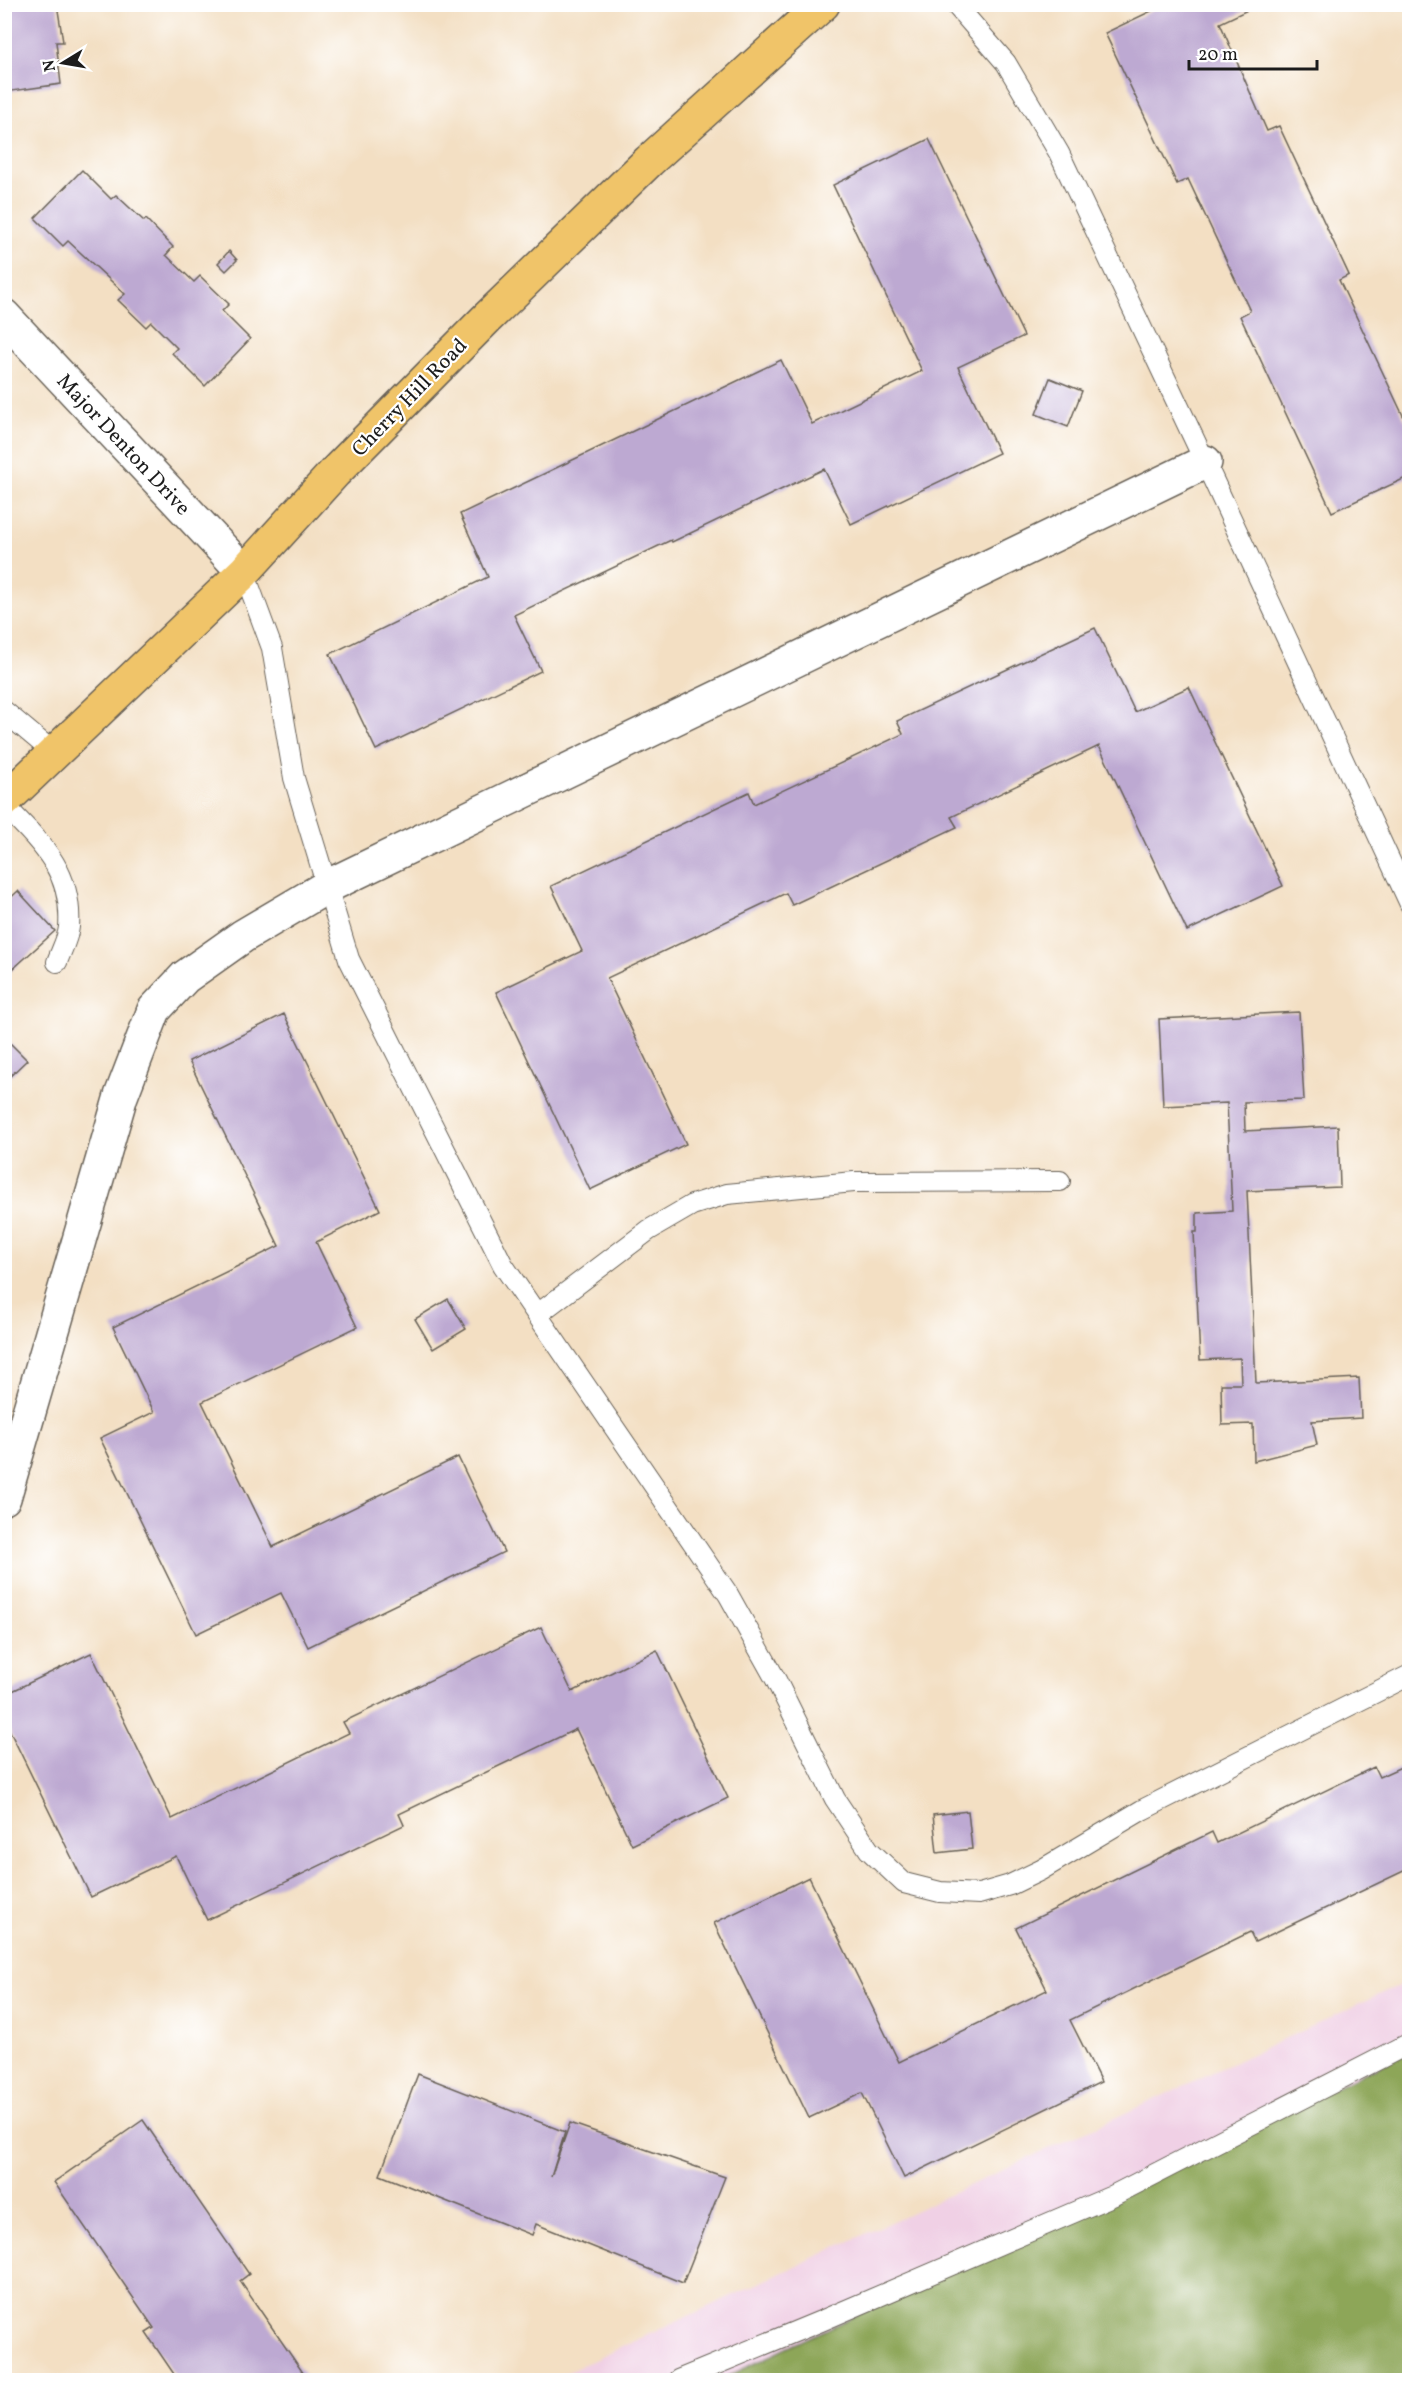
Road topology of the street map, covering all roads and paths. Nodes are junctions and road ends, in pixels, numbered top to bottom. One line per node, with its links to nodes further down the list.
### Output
1 (823, 4): 5 (main road, Cherry Hill Road)
2 (955, 4): 4 (lane)
3 (4, 316): 5 (street, Major Denton Drive)
4 (1205, 462): 9 (street); 10 (lane)
5 (244, 572): 7 (main road, Cherry Hill Road); 9 (lane)
6 (4, 711): 7 (lane)
7 (54, 753): 8 (main road, Cherry Hill Road)
8 (4, 803): 11 (lane)
9 (328, 885): 13 (lane); 14 (street)
10 (1410, 904)
11 (57, 962)
12 (1060, 1181): 13 (lane)
13 (538, 1314): 15 (lane)
14 (4, 1498)
15 (1410, 1675)
16 (1410, 2043): 17 (lane)
17 (678, 2380)

